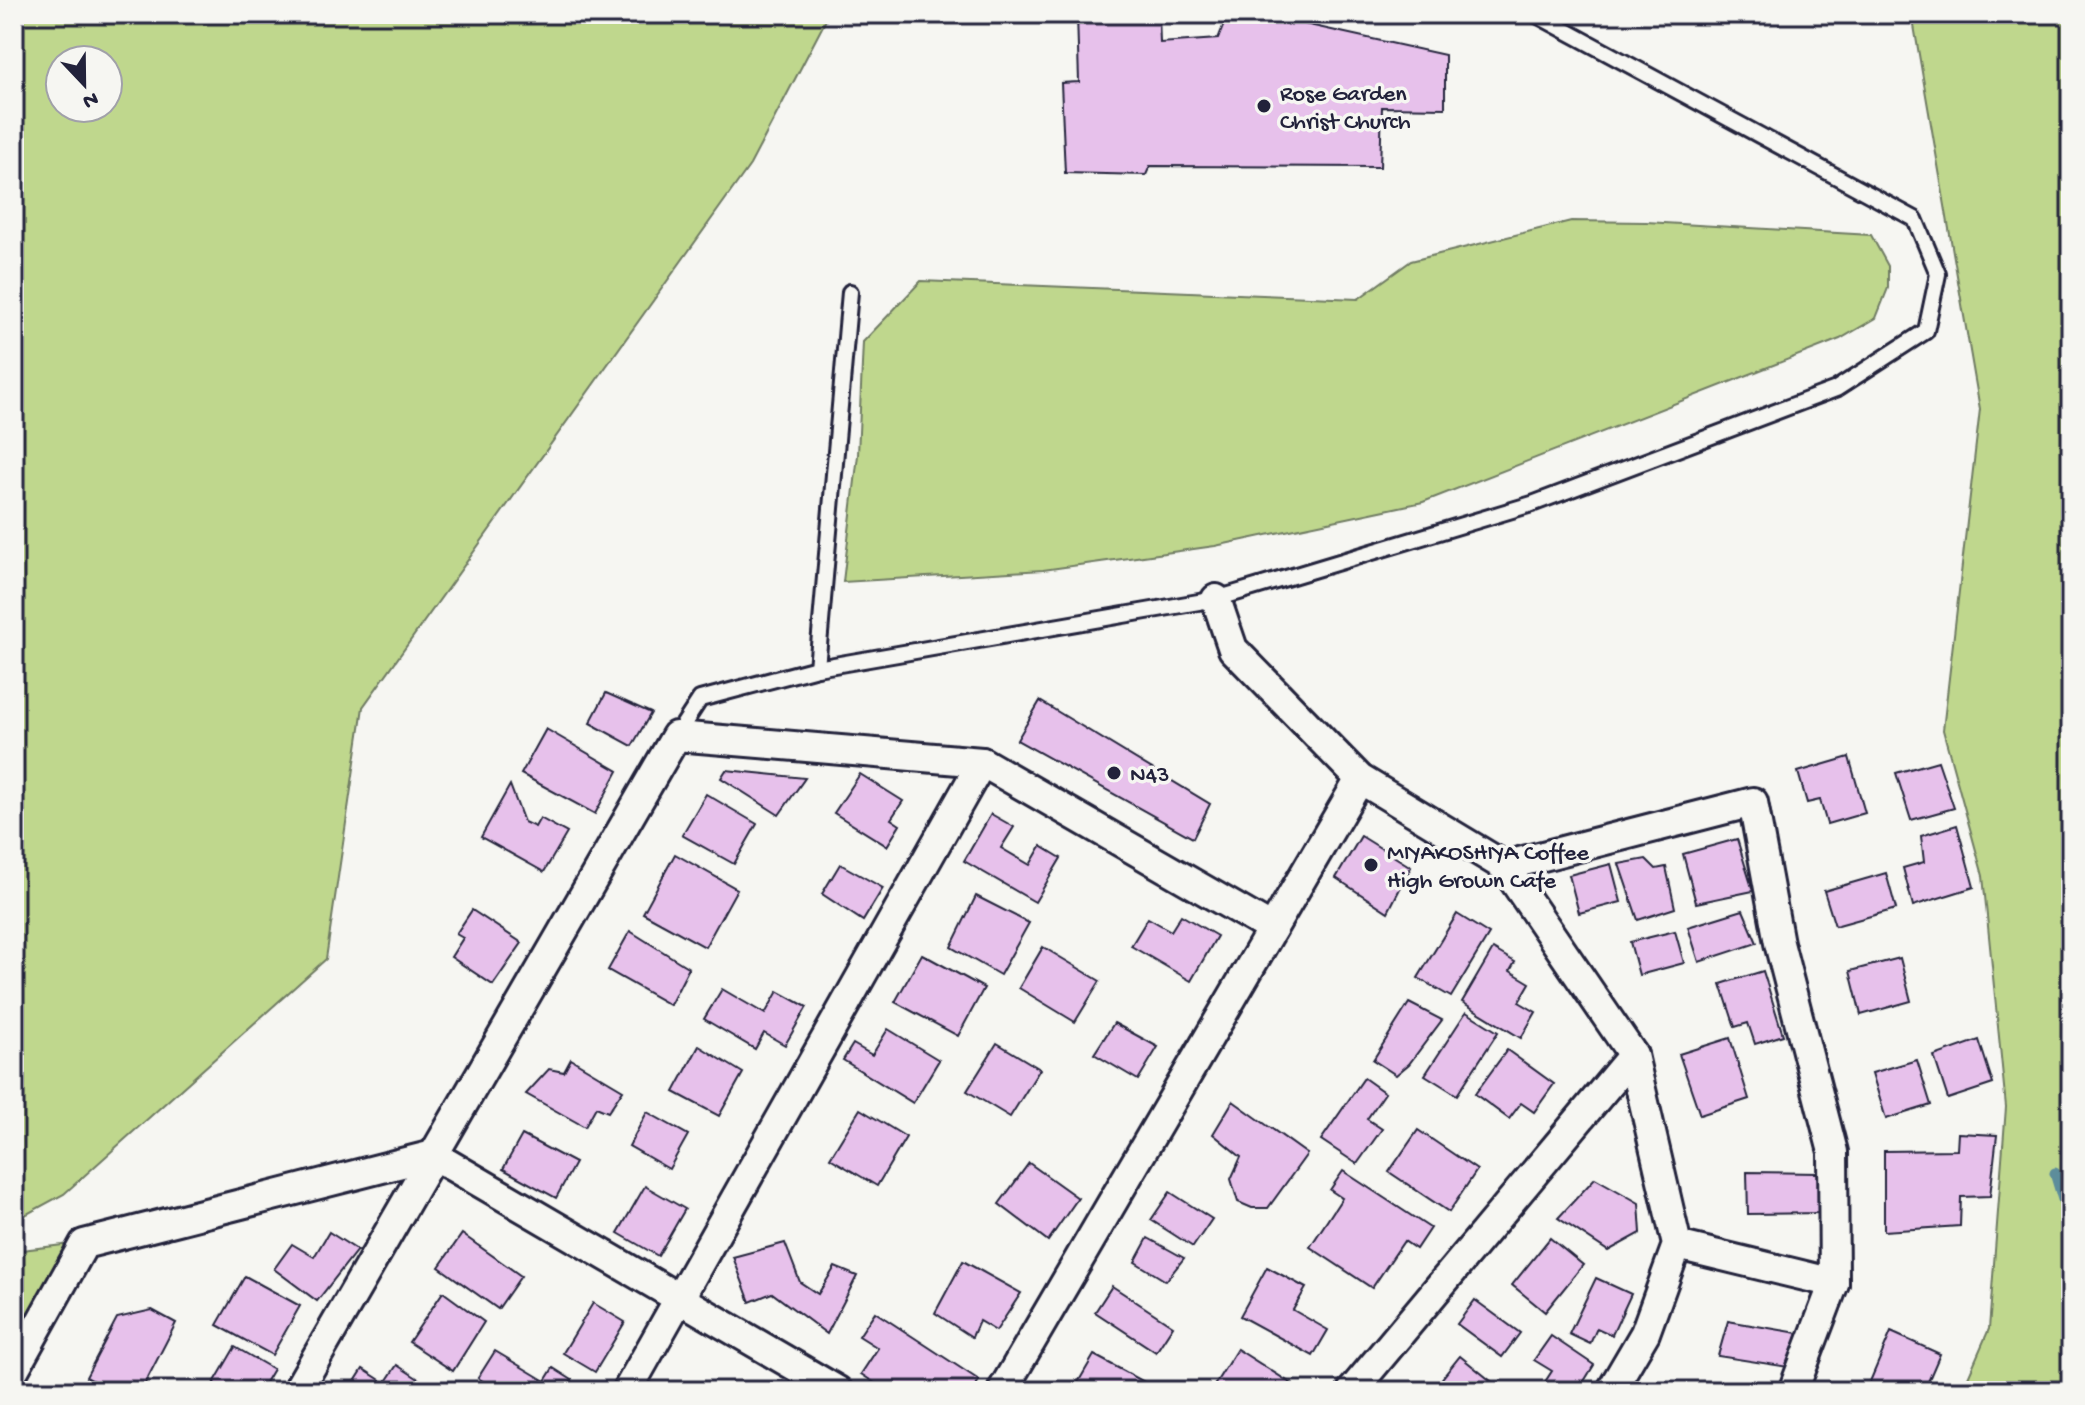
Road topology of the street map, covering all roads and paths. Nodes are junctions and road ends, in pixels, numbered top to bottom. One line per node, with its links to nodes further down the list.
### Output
1 (1535, 14): 3 (lane)
2 (850, 292): 4 (lane)
3 (1216, 599): 4 (lane); 7 (street)
4 (817, 668): 5 (lane)
5 (676, 736): 6 (street); 11 (street)
6 (982, 762): 9 (street); 14 (street)
7 (1360, 779): 8 (street); 9 (street)
8 (1504, 866): 10 (street); 13 (street)
9 (1272, 929): 19 (street)
10 (1633, 1055): 12 (street); 20 (street)
11 (433, 1155): 14 (street); 15 (street); 16 (street)
12 (1677, 1245): 13 (street); 21 (street)
13 (1834, 1283): 22 (street)
14 (680, 1299): 17 (street); 18 (street)
15 (14, 1370)
16 (297, 1391)
17 (627, 1391)
18 (838, 1391)
19 (1002, 1391)
20 (1352, 1391)
21 (1611, 1391)
22 (1793, 1391)

